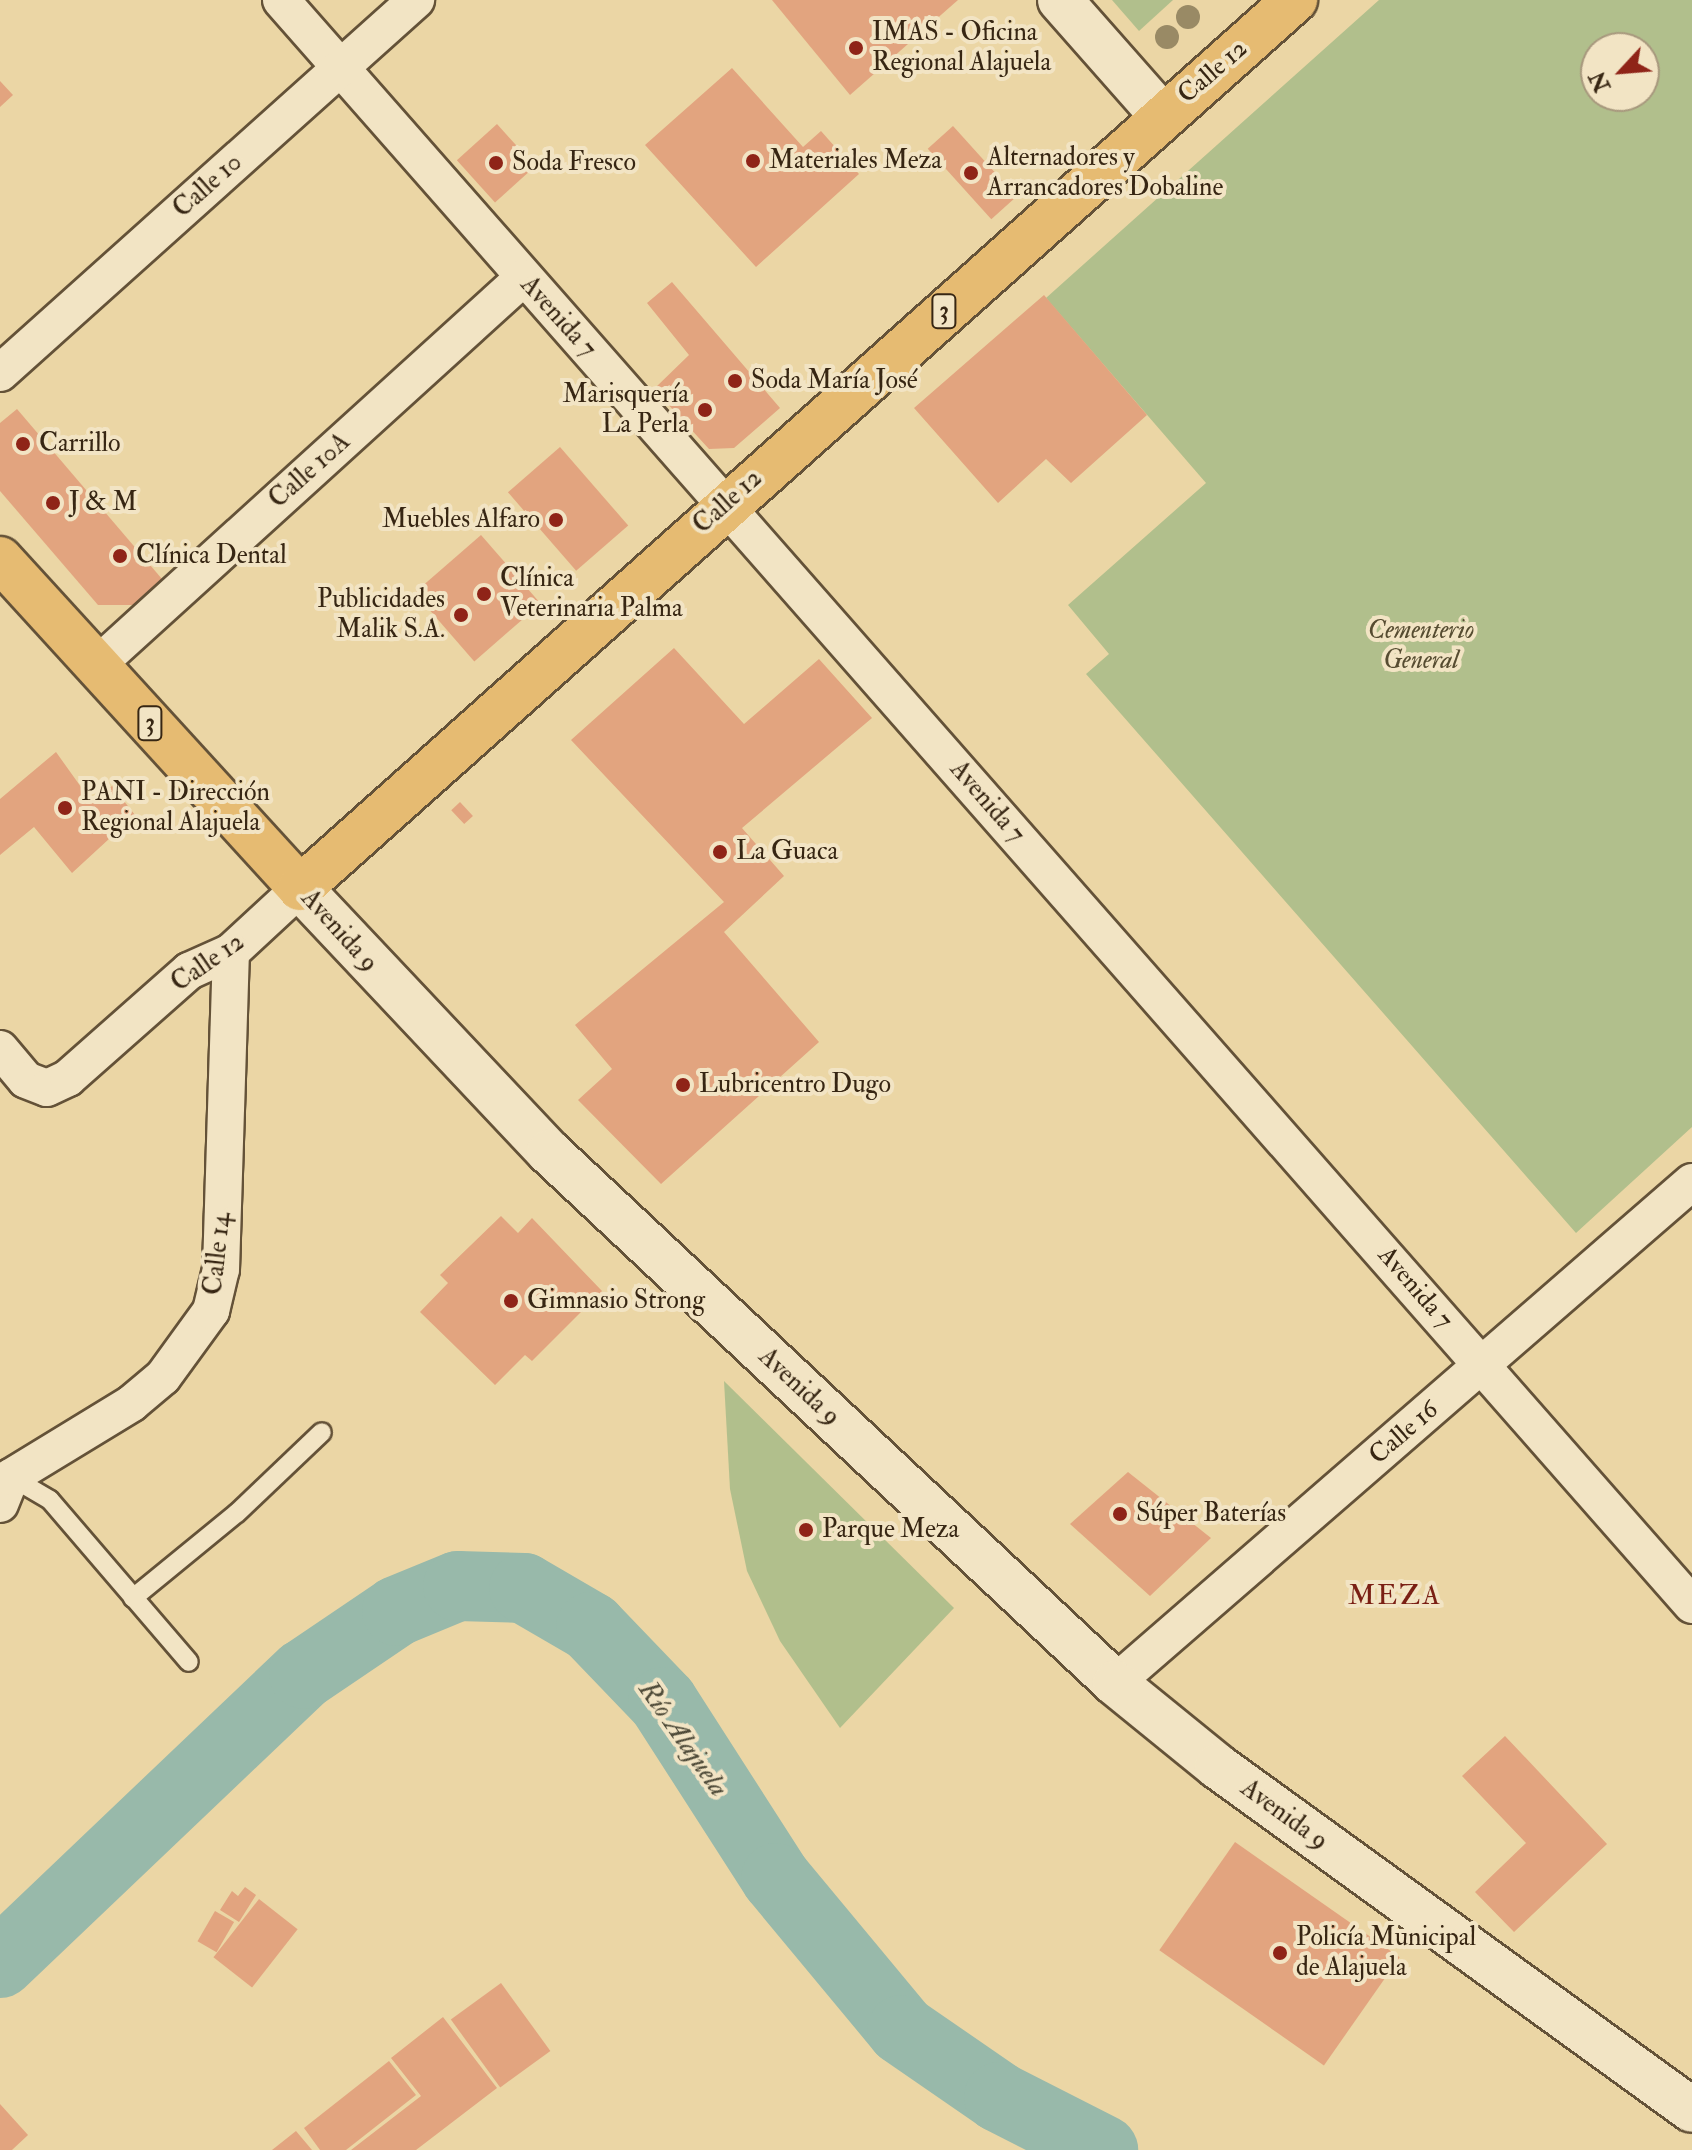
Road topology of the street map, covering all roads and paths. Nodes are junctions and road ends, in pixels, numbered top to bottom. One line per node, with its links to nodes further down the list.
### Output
1 (281, 0): 5 (street, Avenida 7)
2 (416, 0): 5 (street, Calle 10)
3 (1060, 0): 6 (street)
4 (1295, 0): 6 (main road, Calle 12 / 3)
5 (340, 67): 7 (street, Avenida 7); 8 (street, Calle 10)
6 (1163, 117): 9 (main road, Calle 12 / 3)
7 (523, 278): 9 (street, Avenida 7); 11 (street, Calle 10A)
8 (0, 373)
9 (725, 505): 12 (main road, Calle 12 / 3); 16 (street, Avenida 7)
10 (0, 559): 11 (main road, Avenida 9 / 3)
11 (97, 665): 12 (main road, Avenida 9 / 3)
12 (300, 888): 13 (street, Calle 12); 22 (street, Avenida 9)
13 (231, 952): 14 (street, Calle 12); 18 (street, Calle 14)
14 (0, 1049)
15 (1692, 1182): 16 (street, Calle 16)
16 (1483, 1365): 20 (street, Avenida 7); 22 (street, Calle 16)
17 (322, 1432): 19 (lane)
18 (4, 1484): 19 (lane)
19 (133, 1598): 21 (lane)
20 (1692, 1605)
21 (189, 1662)
22 (1115, 1683): 23 (street, Avenida 9)
23 (1692, 2110)

